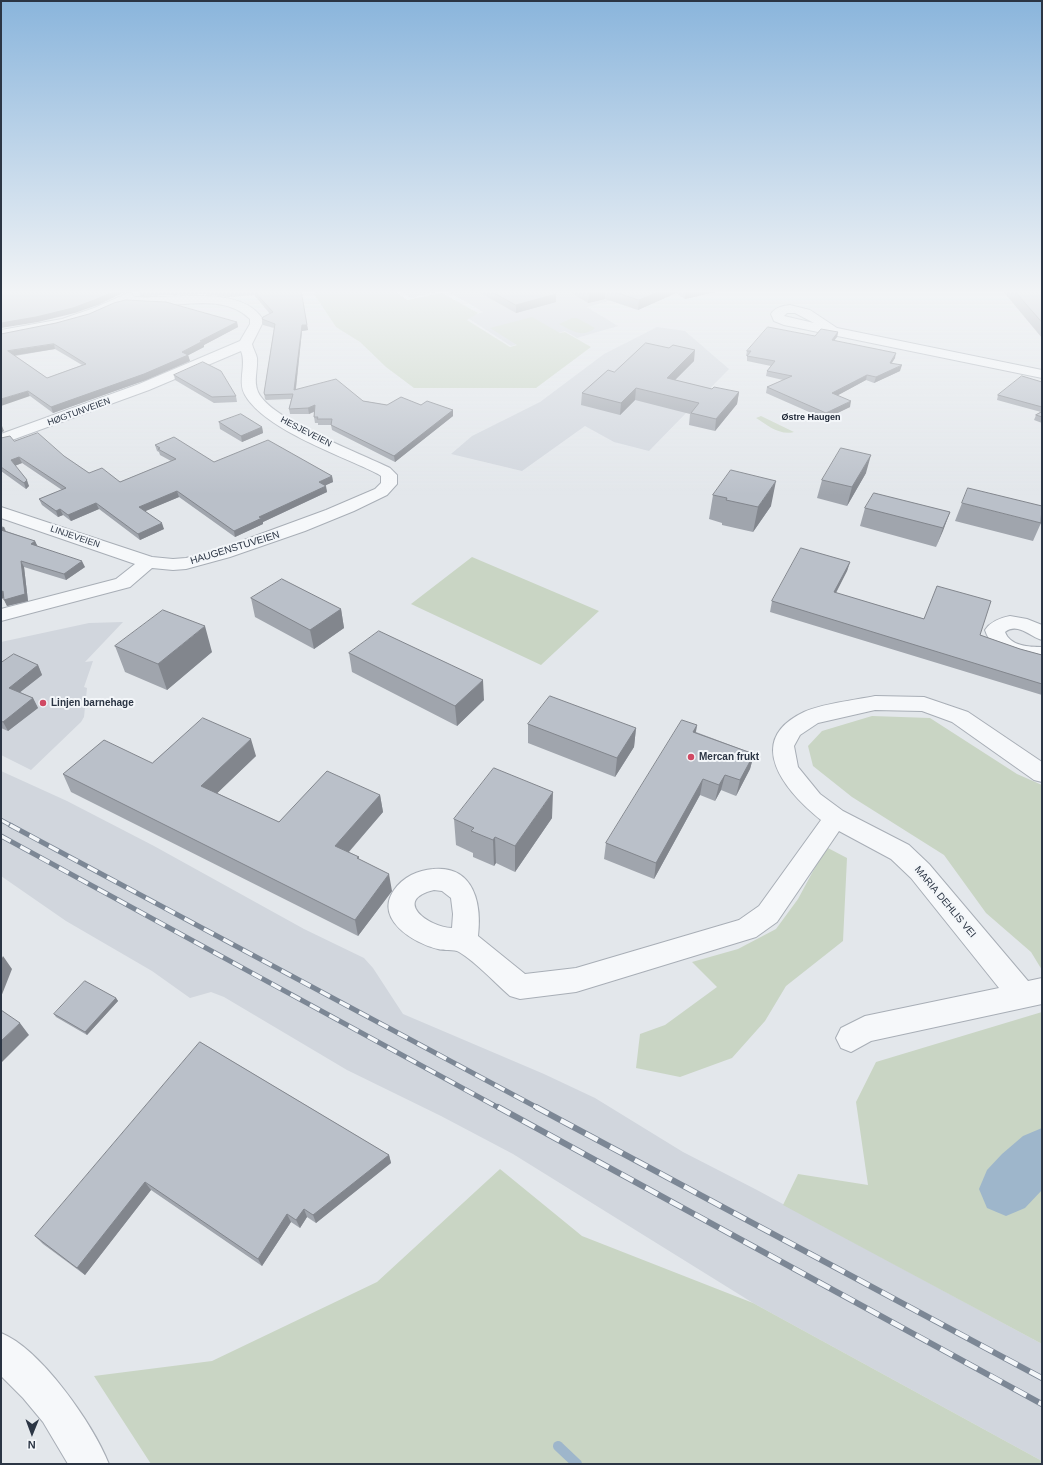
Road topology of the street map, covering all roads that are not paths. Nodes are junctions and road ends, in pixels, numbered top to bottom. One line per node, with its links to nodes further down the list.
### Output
1 (211, 358): 5 (street, HØGTUNVEIEN)
2 (250, 358): 6 (street, HESJEVEIEN)
3 (967, 358): 4 (street)
4 (1042, 374)
5 (1, 439)
6 (389, 475): 8 (street, HAUGENSTUVEIEN)
7 (1, 512): 8 (street, LINJEVEIEN)
8 (148, 562): 9 (street)
9 (1, 616)
10 (1042, 634): 11 (street)
11 (1042, 654)
12 (1042, 774): 13 (street, MARIA DEHLIS VEI)
13 (835, 818): 14 (street); 15 (street, MARIA DEHLIS VEI)
14 (464, 940)
15 (1032, 993): 16 (street, MARIA DEHLIS VEI)
16 (852, 1038)
17 (1, 1352): 18 (street)
18 (90, 1464)

